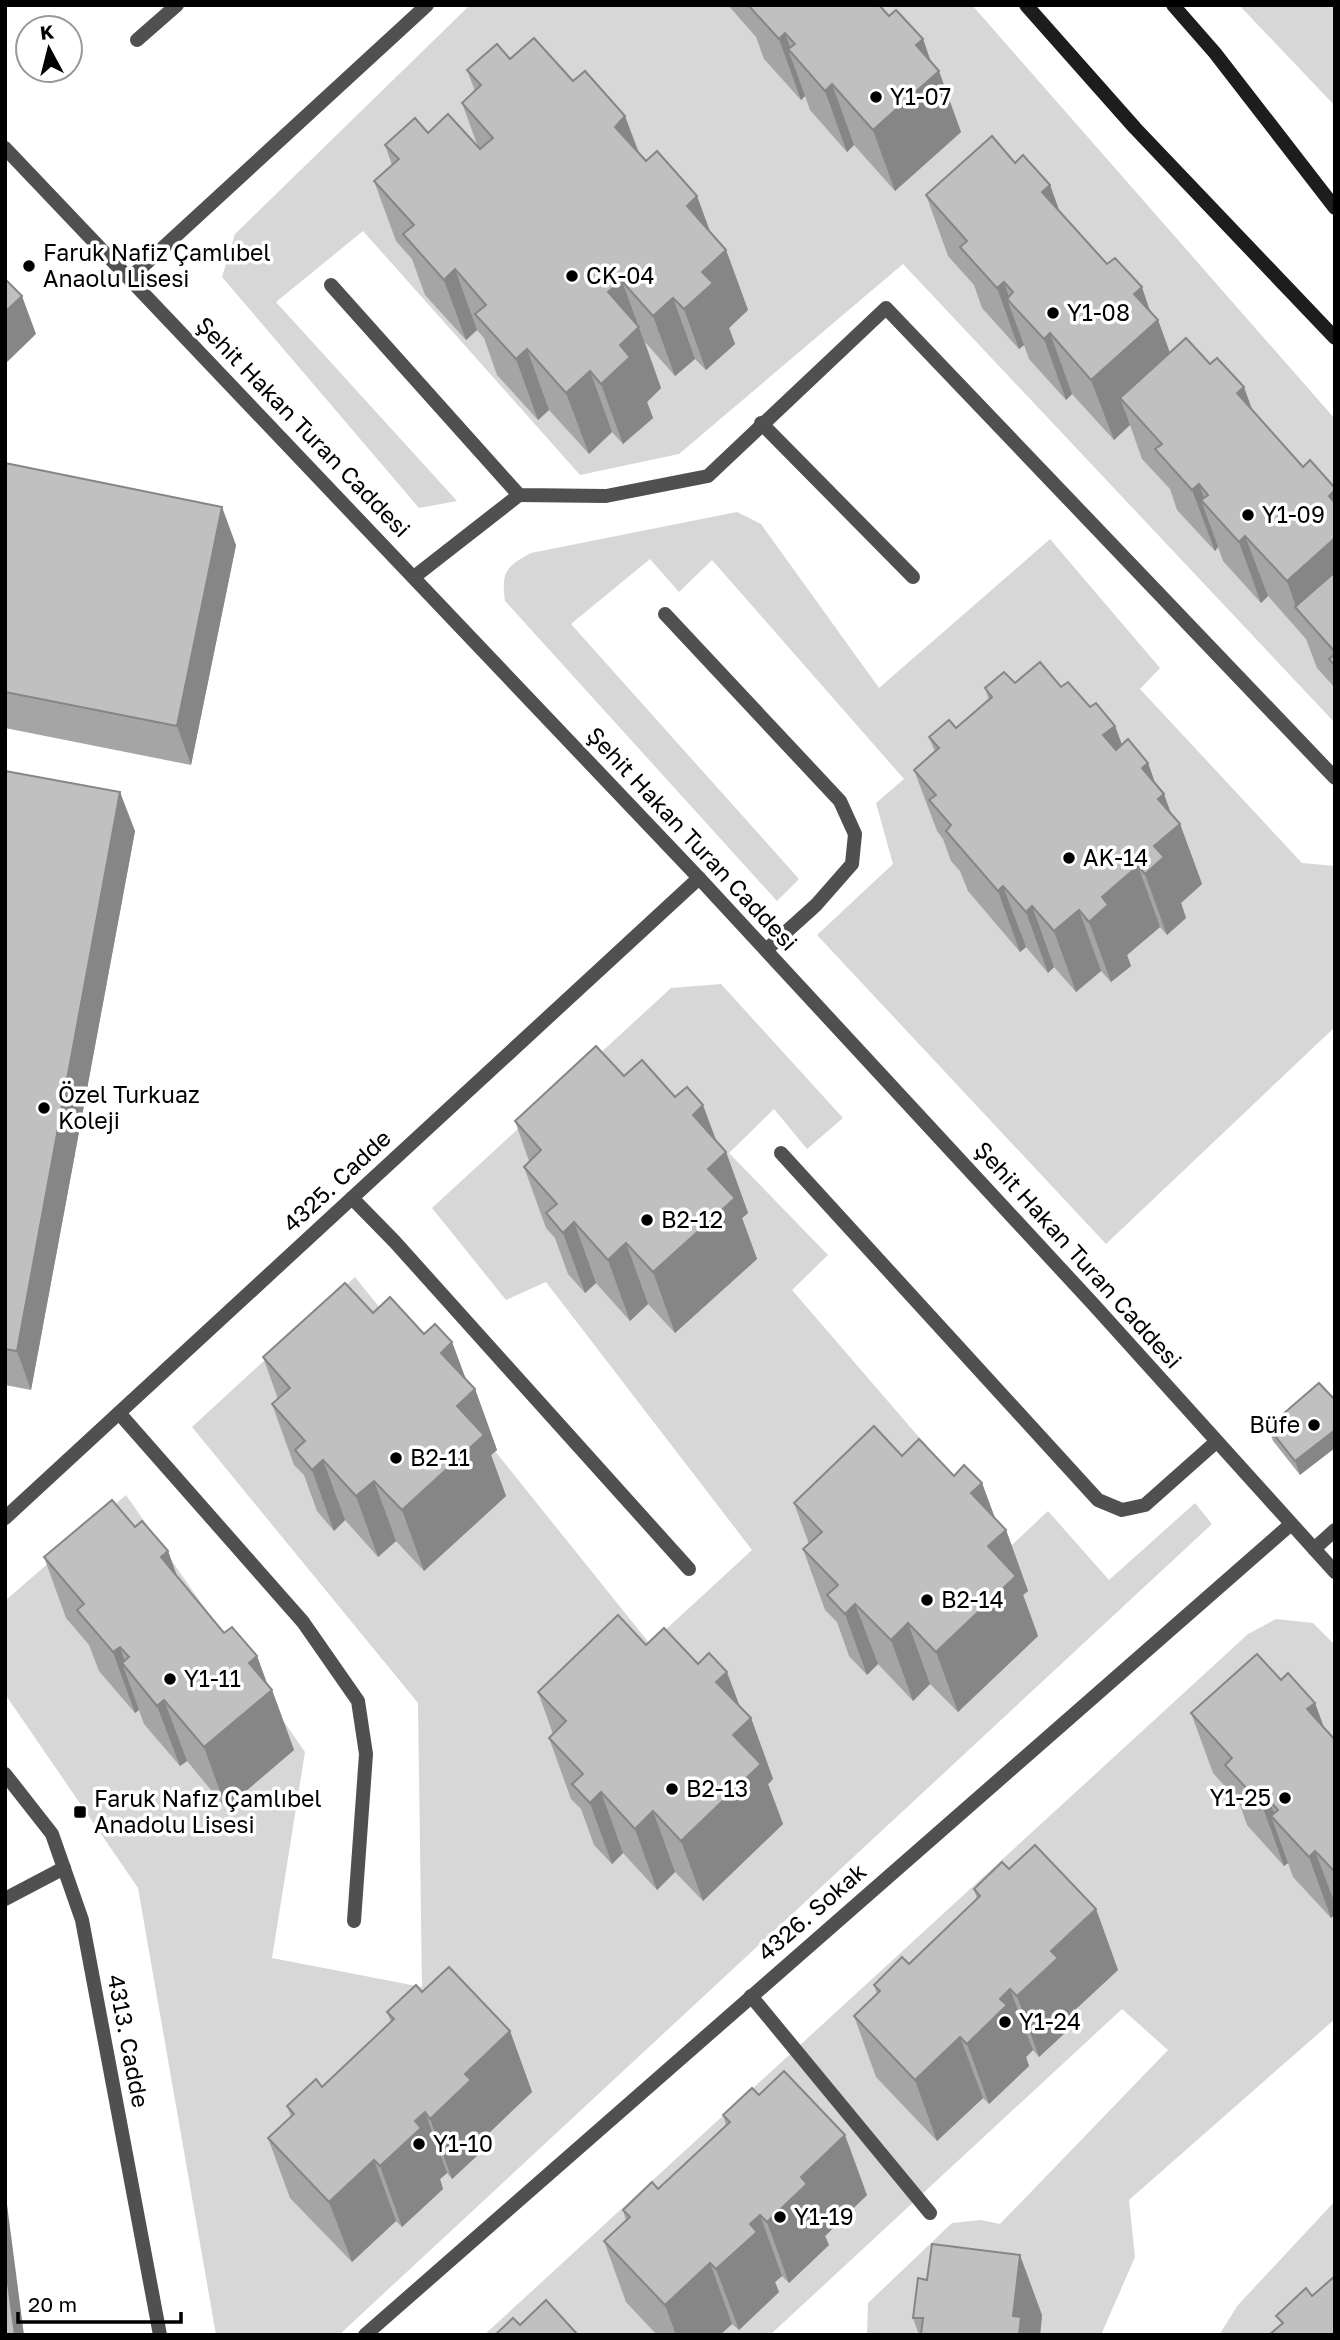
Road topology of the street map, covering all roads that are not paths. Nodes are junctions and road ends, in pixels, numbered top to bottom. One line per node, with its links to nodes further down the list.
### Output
1 (177, 5): 5 (street)
2 (427, 5): 8 (street)
3 (1026, 5): 10 (street)
4 (1172, 5): 7 (street)
5 (137, 40)
6 (5, 148): 8 (street, Şehit Hakan Turan Caddesi)
7 (1335, 208)
8 (130, 278): 13 (street, Şehit Hakan Turan Caddesi)
9 (331, 285): 12 (street)
10 (1335, 338)
11 (761, 423): 12 (street); 14 (street); 16 (street)
12 (519, 495): 13 (street)
13 (414, 577): 17 (street, Şehit Hakan Turan Caddesi)
14 (913, 577)
15 (666, 614): 18 (street)
16 (1335, 778)
17 (699, 878): 18 (street, Şehit Hakan Turan Caddesi); 20 (street, 4325. Cadde)
18 (766, 950): 22 (street, Şehit Hakan Turan Caddesi)
19 (781, 1153): 22 (street)
20 (352, 1198): 21 (street, 4325. Cadde); 27 (street)
21 (119, 1413): 23 (street, 4325. Cadde); 32 (street)
22 (1216, 1442): 24 (street, Şehit Hakan Turan Caddesi)
23 (5, 1518)
24 (1290, 1525): 26 (street, Şehit Hakan Turan Caddesi); 33 (street, 4326. Sokak)
25 (1335, 1530): 26 (street)
26 (1314, 1549): 28 (street, Şehit Hakan Turan Caddesi)
27 (689, 1569)
28 (1335, 1572)
29 (5, 1774): 30 (street, 4313. Cadde)
30 (64, 1868): 31 (street); 35 (street, 4313. Cadde)
31 (5, 1899)
32 (354, 1921)
33 (751, 1996): 34 (street); 36 (street, 4326. Sokak)
34 (930, 2213)
35 (160, 2335)
36 (365, 2335)

